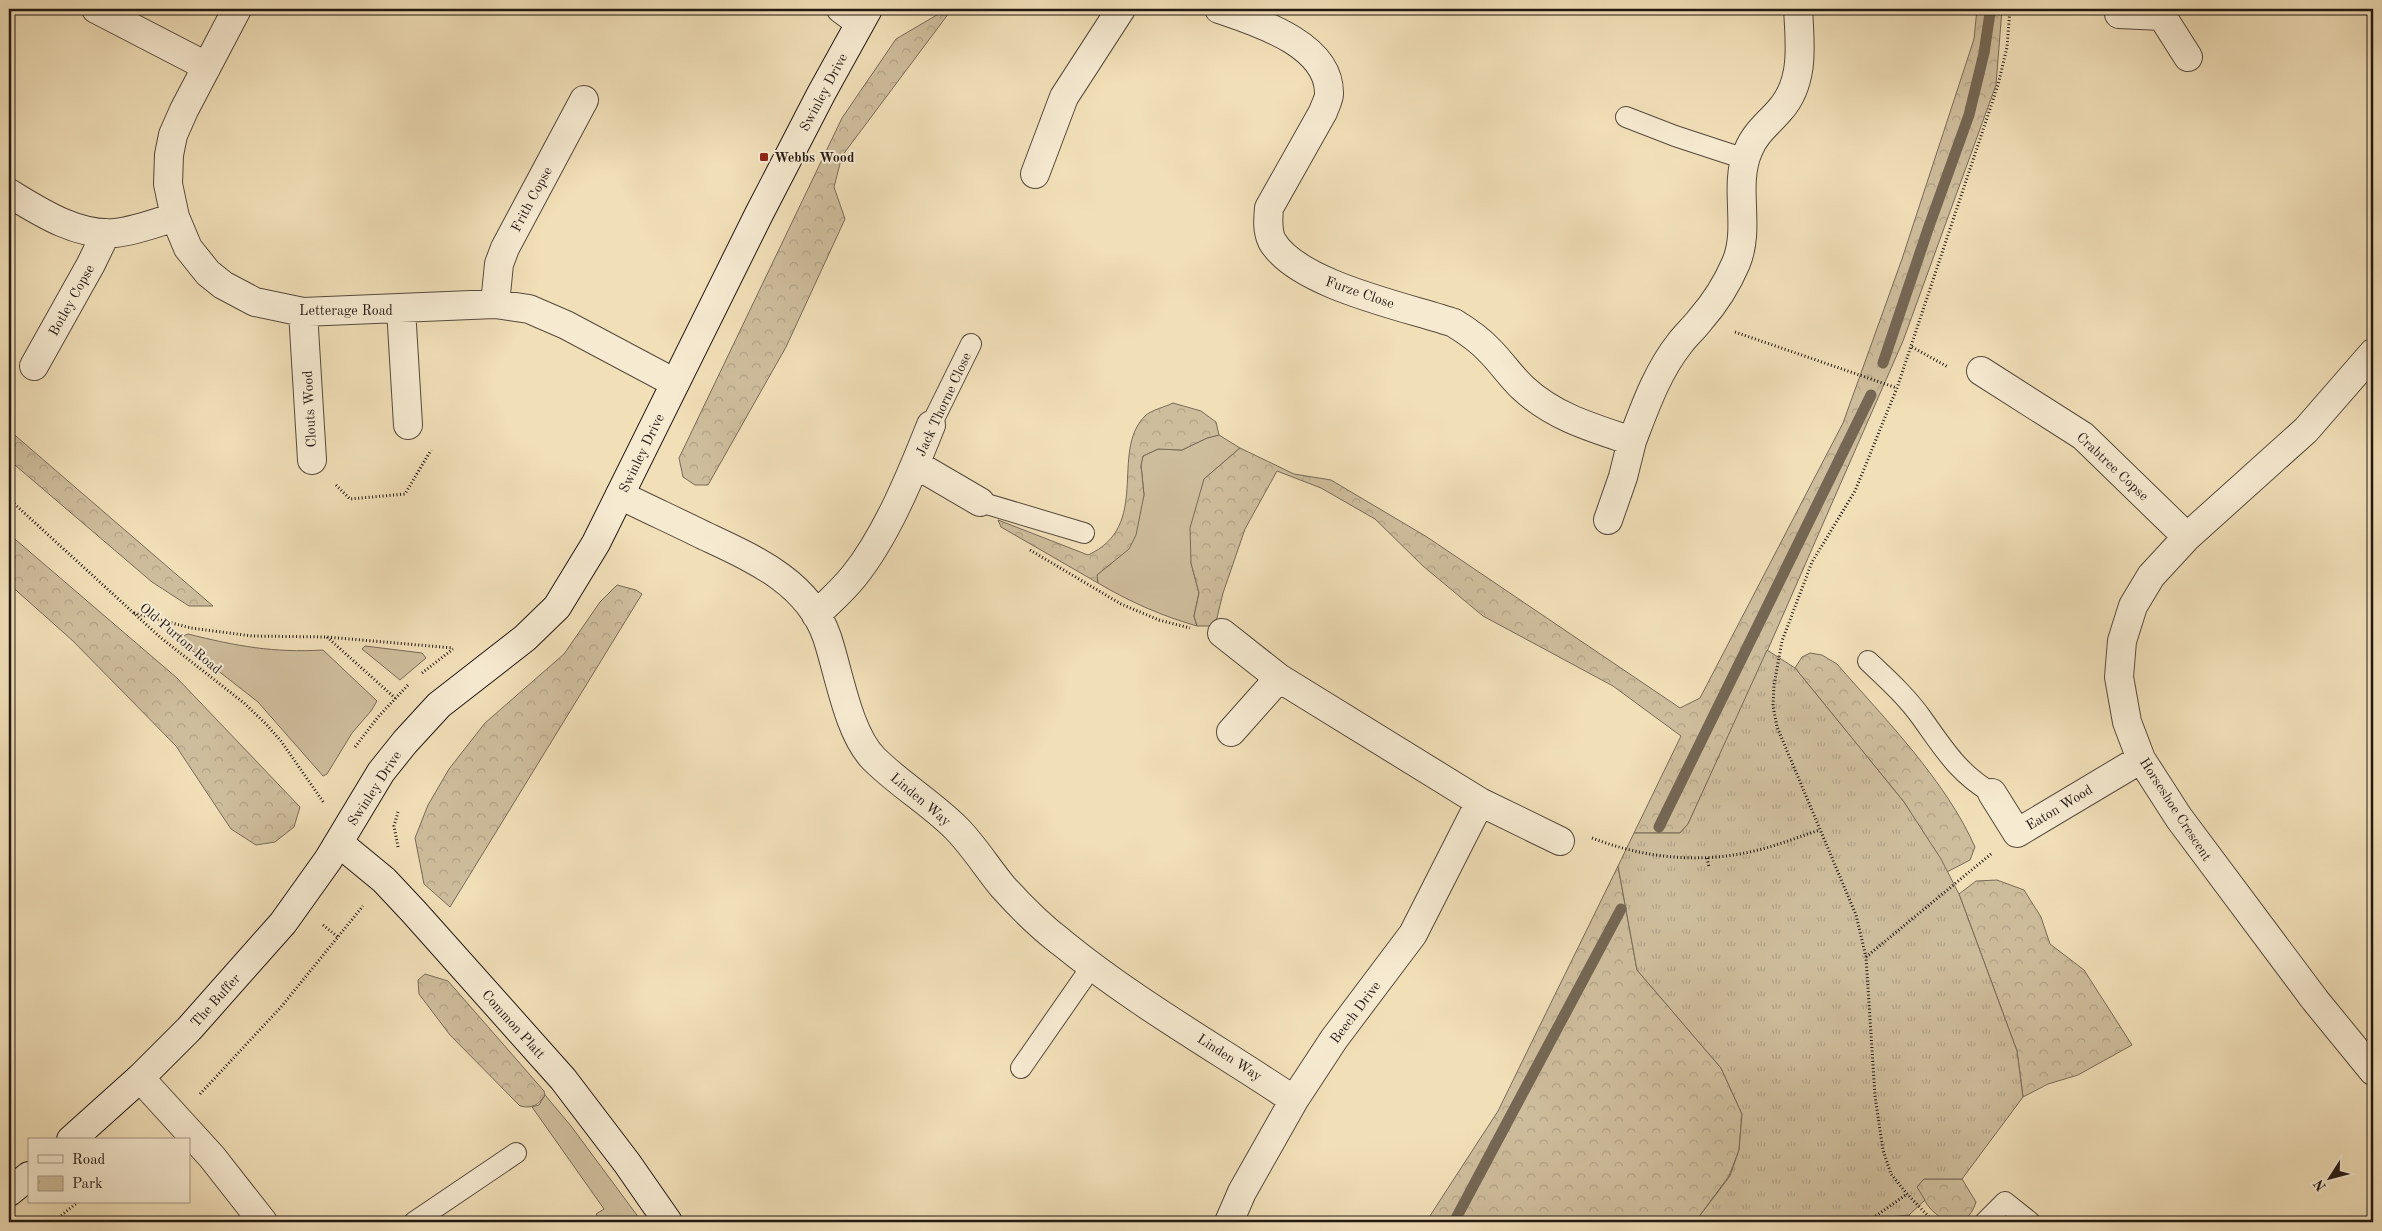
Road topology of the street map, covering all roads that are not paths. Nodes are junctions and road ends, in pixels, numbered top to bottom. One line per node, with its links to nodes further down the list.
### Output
1 (96, 9): 11 (street)
2 (237, 9): 11 (street, Letterage Road)
3 (1121, 9): 15 (street)
4 (1219, 9): 9 (street, Furze Close)
5 (1798, 9): 14 (street)
6 (2164, 12): 8 (street); 10 (street)
7 (856, 13): 26 (street, Swinley Drive)
8 (2119, 14)
9 (1259, 15): 29 (street, Furze Close)
10 (2188, 57)
11 (206, 66): 17 (street, Letterage Road)
12 (584, 100): 19 (street, Frith Copse)
13 (1626, 116): 14 (lane)
14 (1745, 159): 29 (street)
15 (1035, 174)
16 (9, 193): 18 (street)
17 (175, 217): 18 (street); 21 (street, Letterage Road)
18 (106, 234): 24 (street, Botley Copse)
19 (495, 304): 20 (street, Letterage Road); 26 (street, Letterage Road)
20 (401, 309): 21 (street, Letterage Road); 27 (street)
21 (303, 312): 30 (street, Clouts Wood)
22 (970, 344): 28 (lane, Jack Thorne Close)
23 (2373, 354): 36 (street, Horseshoe Crescent)
24 (34, 366)
25 (1982, 371): 36 (street, Crabtree Copse)
26 (676, 382): 32 (street, Swinley Drive)
27 (408, 425)
28 (931, 425): 31 (street, Jack Thorne Close)
29 (1632, 441): 34 (street)
30 (312, 460)
31 (916, 464): 33 (street, Jack Thorne Close); 37 (street, Jack Thorne Close)
32 (620, 495): 37 (street, Linden Way); 46 (street, Swinley Drive)
33 (980, 502): 35 (lane, Jack Thorne Close)
34 (1608, 520)
35 (1084, 533)
36 (2187, 537): 42 (street, Horseshoe Crescent)
37 (816, 615): 47 (street, Linden Way)
38 (1222, 633): 40 (street)
39 (1868, 661): 43 (lane)
40 (1280, 678): 41 (street); 44 (street)
41 (1231, 732)
42 (2141, 758): 43 (street, Eaton Wood); 48 (street, Horseshoe Crescent)
43 (1992, 793)
44 (1480, 802): 45 (street); 51 (street, Beech Drive)
45 (1560, 841)
46 (339, 843): 50 (street, The Buffer); 58 (street, Common Platt)
47 (1092, 966): 49 (lane); 51 (street, Linden Way)
48 (2371, 1063)
49 (1021, 1068)
50 (140, 1078): 52 (street, The Buffer); 56 (street)
51 (1294, 1100): 59 (street, Beech Drive)
52 (73, 1138)
53 (516, 1154): 57 (lane)
54 (28, 1177): 55 (street)
55 (9, 1192)
56 (263, 1222)
57 (414, 1222)
58 (668, 1222)
59 (1229, 1222)
60 (1985, 1222): 61 (lane)
61 (2030, 1222)

